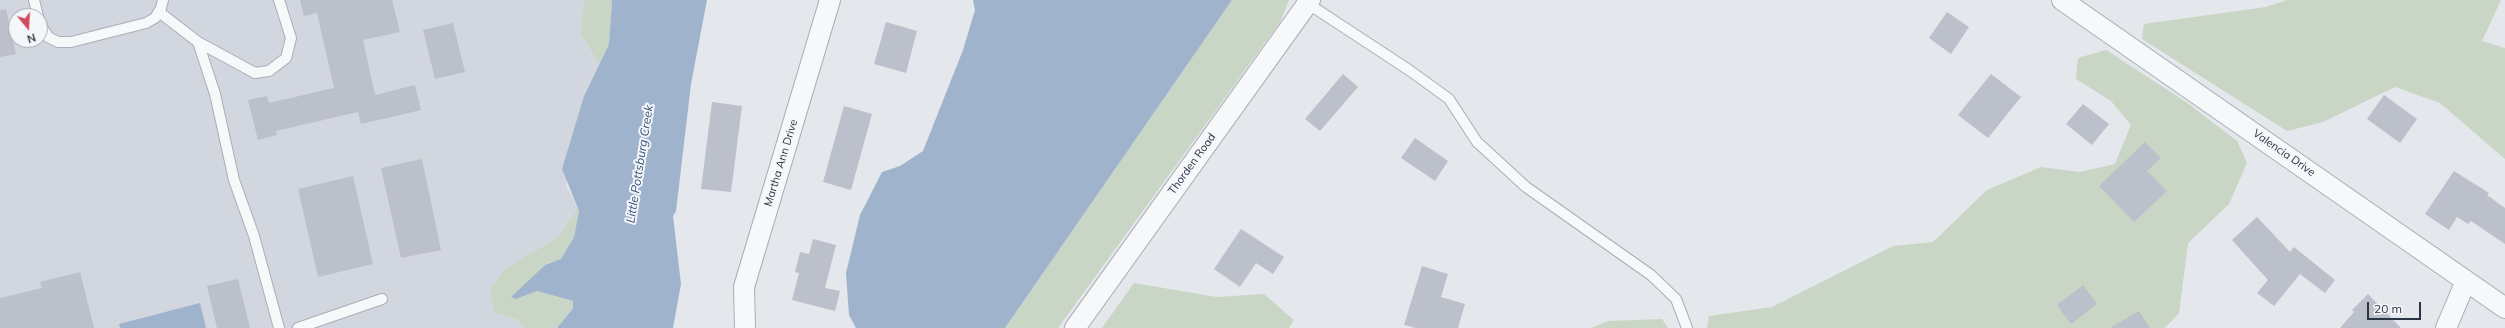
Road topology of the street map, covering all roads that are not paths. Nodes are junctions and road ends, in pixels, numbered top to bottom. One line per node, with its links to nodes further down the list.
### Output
1 (163, 0): 6 (lane)
2 (279, 0): 8 (lane)
3 (830, 0): 14 (street, Martha Ann Drive)
4 (2062, 0): 9 (street, Valencia Drive)
5 (1309, 2): 15 (street, Thorden Road); 16 (lane)
6 (159, 12): 7 (lane); 8 (lane)
7 (48, 37)
8 (198, 42): 12 (lane)
9 (2466, 281): 11 (street, Valencia Drive); 17 (street)
10 (382, 299): 13 (lane)
11 (2505, 308)
12 (279, 328)
13 (298, 328)
14 (746, 328)
15 (1075, 328)
16 (1687, 328)
17 (2446, 328)

